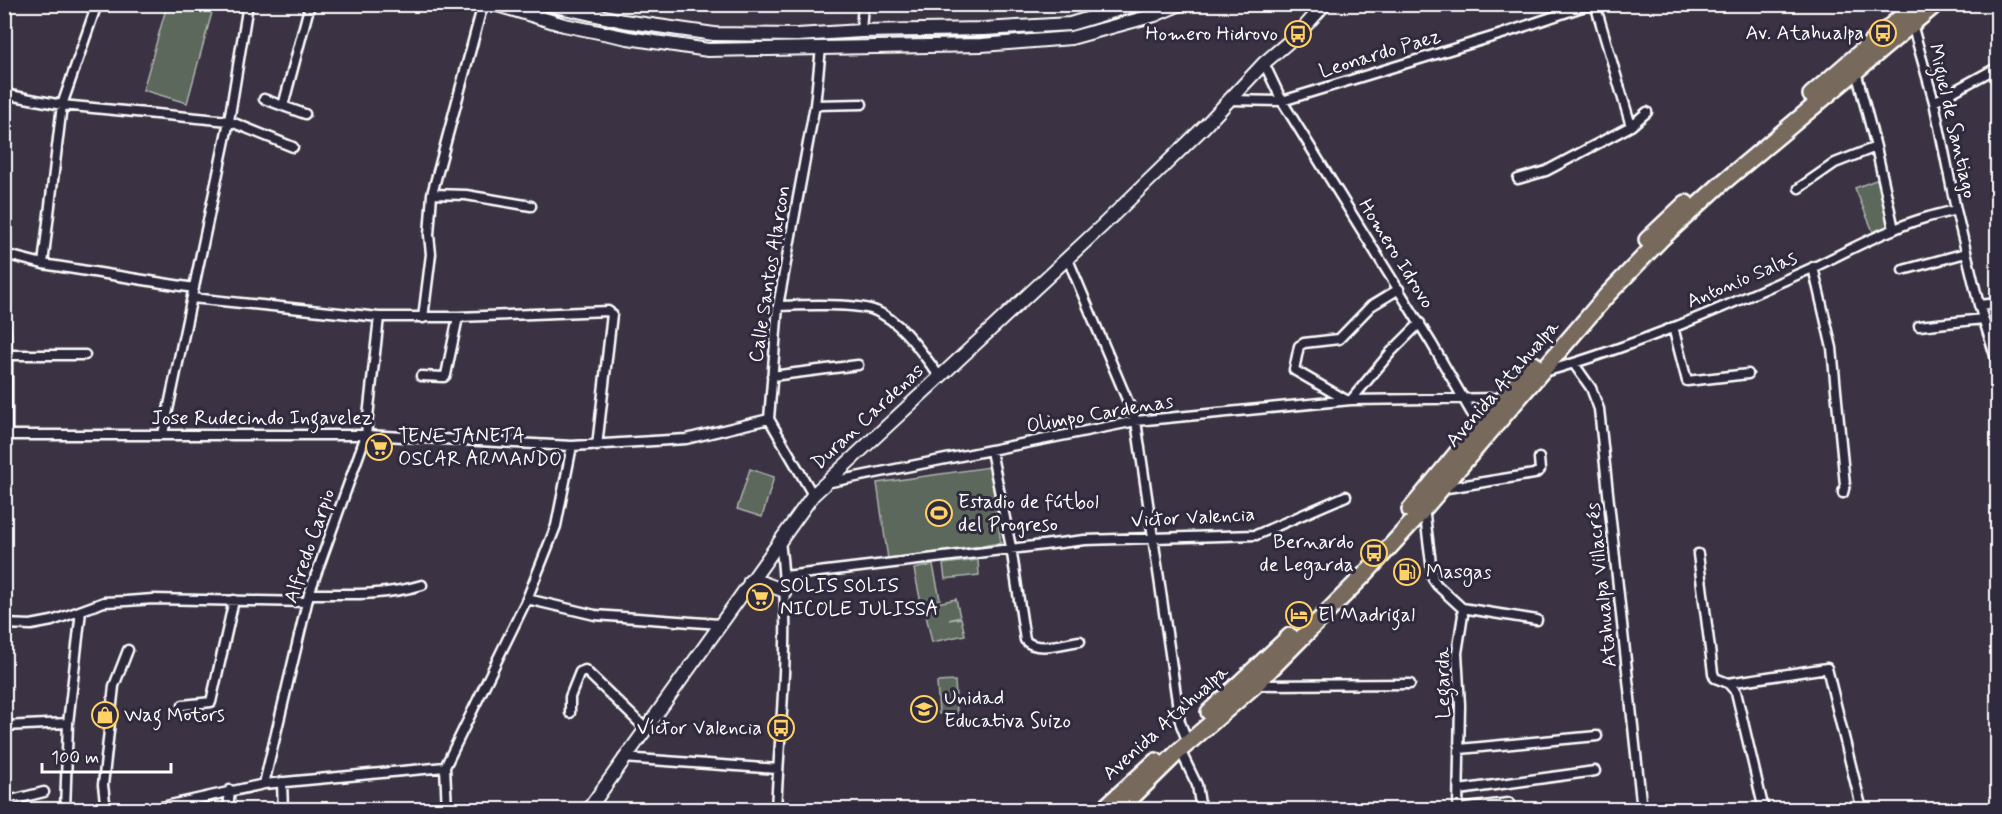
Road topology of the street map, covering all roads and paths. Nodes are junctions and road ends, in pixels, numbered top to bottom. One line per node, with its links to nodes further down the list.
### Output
1 (98, 4): 26 (street)
2 (248, 4): 31 (street)
3 (310, 4): 28 (street)
4 (483, 4): 37 (street)
5 (494, 4): 16 (main road)
6 (546, 4): 15 (main road)
7 (863, 4): 15 (street)
8 (1137, 4): 15 (main road)
9 (1182, 4): 16 (main road)
10 (1325, 4): 17 (main road, Duran Cardenas)
11 (1593, 4): 23 (street, Leonardo Paez); 32 (street)
12 (1916, 4): 72 (highway, Avenida Atahualpa)
13 (1936, 4): 14 (highway, Avenida Atahualpa)
14 (1912, 24): 19 (highway, Avenida Atahualpa); 24 (street, Miguel de Santiago)
15 (861, 31)
16 (822, 48): 27 (street, Calle Santos Alarcon)
17 (1264, 63): 22 (main road, Duran Cardenas); 23 (street, Homero Idrovo)
18 (1998, 67): 24 (street)
19 (1856, 71): 34 (street); 66 (highway, Avenida Atahualpa)
20 (4, 94): 26 (street)
21 (264, 99): 28 (street)
22 (1230, 100): 23 (street); 43 (main road, Duran Cardenas)
23 (1282, 101): 48 (street, Homero Idrovo)
24 (1934, 102): 39 (street, Miguel de Santiago)
25 (862, 104): 27 (street)
26 (63, 105): 31 (street); 44 (street)
27 (814, 105): 52 (street, Calle Santos Alarcon)
28 (283, 106): 30 (street)
29 (1647, 112): 32 (street)
30 (305, 114)
31 (229, 121): 33 (street); 47 (street)
32 (1631, 126): 35 (street)
33 (293, 147)
34 (1876, 147): 36 (street); 40 (street)
35 (1518, 179)
36 (1799, 188)
37 (432, 194): 38 (street); 56 (street)
38 (531, 206)
39 (1956, 210): 40 (street, Antonio Salas); 41 (street, Miguel de Santiago)
40 (1894, 229): 45 (street, Antonio Salas)
41 (1966, 253): 46 (street); 51 (street, Miguel de Santiago)
42 (4, 254): 44 (street)
43 (1066, 257): 70 (main road, Duran Cardenas); 76 (street)
44 (43, 264): 47 (street)
45 (1813, 267): 60 (street, Antonio Salas); 87 (street)
46 (1903, 270)
47 (194, 288): 49 (street)
48 (1399, 289): 58 (street, Homero Idrovo); 73 (street)
49 (192, 298): 54 (street); 78 (street)
50 (1998, 303): 51 (street)
51 (1979, 305): 57 (street, Miguel de Santiago)
52 (778, 306): 69 (street, Calle Santos Alarcon); 70 (street)
53 (4, 308): 62 (street)
54 (379, 317): 56 (street); 80 (street, Alfredo Carpio)
55 (458, 317): 56 (street); 68 (street); 82 (street)
56 (423, 318)
57 (1983, 319): 59 (street); 65 (street, Miguel de Santiago)
58 (1420, 323): 71 (street, Homero Idrovo); 73 (street)
59 (1919, 326)
60 (1673, 327): 64 (street, Antonio Salas); 67 (street)
61 (85, 354): 62 (street)
62 (8, 355): 74 (street)
63 (858, 364): 69 (street)
64 (1574, 364): 66 (street, Antonio Salas); 145 (street, Atahualpa Villacrés)
65 (1998, 364)
66 (1539, 373): 86 (highway, Avenida Atahualpa)
67 (1748, 374)
68 (422, 376)
69 (772, 376): 75 (street, Calle Santos Alarcon)
70 (940, 377): 85 (main road, Duran Cardenas)
71 (1463, 398): 72 (street, Olimpo Cardenas); 73 (street, Olimpo Cardenas); 77 (street, Homero Idrovo)
72 (1503, 398): 77 (highway, Avenida Atahualpa)
73 (1348, 400): 76 (street, Olimpo Cardenas)
74 (6, 402): 79 (street)
75 (769, 419): 82 (street, Jose Rudecindo Ingavelez); 88 (street)
76 (1136, 421): 83 (street, Olimpo Cardenas); 91 (street)
77 (1479, 426): 90 (highway, Avenida Atahualpa)
78 (162, 434): 79 (street, Jose Rudecindo Ingavelez); 80 (street, Jose Rudecindo Ingavelez)
79 (6, 435)
80 (366, 435): 81 (street, Jose Rudecindo Ingavelez); 99 (street, Alfredo Carpio)
81 (572, 446): 82 (street, Jose Rudecindo Ingavelez); 100 (street)
82 (597, 446)
83 (991, 451): 85 (street, Olimpo Cardenas); 93 (street)
84 (1539, 459): 86 (street)
85 (826, 483): 88 (main road, Duran Cardenas)
86 (1441, 489): 90 (highway, Avenida Atahualpa)
87 (1843, 493)
88 (813, 495): 92 (main road, Duran Cardenas)
89 (1346, 496): 91 (street, Victor Valencia)
90 (1421, 504): 102 (street); 111 (highway, Avenida Atahualpa); 118 (highway, Avenida Atahualpa)
91 (1153, 537): 93 (street, Victor Valencia); 118 (street)
92 (780, 540): 95 (street); 96 (main road, Duran Cardenas)
93 (1011, 547): 95 (street, Victor Valencia); 107 (street)
94 (1698, 554): 109 (street)
95 (785, 576): 98 (street)
96 (750, 582): 98 (main road); 106 (main road, Duran Cardenas)
97 (422, 585): 99 (street)
98 (785, 591): 122 (street)
99 (308, 598): 101 (street); 125 (street, Alfredo Carpio)
100 (527, 599): 106 (street); 121 (street)
101 (234, 600): 103 (street); 112 (street)
102 (1462, 608): 104 (street); 119 (street, Legarda)
103 (81, 611): 105 (street); 114 (street)
104 (1537, 620)
105 (4, 624)
106 (719, 624): 116 (main road, Duran Cardenas)
107 (1080, 641)
108 (128, 650): 135 (street)
109 (1728, 683): 146 (street); 147 (street)
110 (1410, 684): 111 (street)
111 (1255, 686): 118 (highway, Avenida Atahualpa)
112 (183, 705)
113 (570, 713): 116 (street)
114 (68, 723): 115 (street); 134 (street)
115 (4, 726)
116 (646, 729): 120 (main road, Duran Cardenas)
117 (1597, 736): 119 (street)
118 (1183, 742): 142 (highway, Avenida Atahualpa); 143 (highway, Avenida Atahualpa); 144 (street)
119 (1460, 749): 127 (street, Legarda)
120 (623, 758): 122 (street); 140 (main road, Duran Cardenas)
121 (445, 767): 124 (street); 139 (street)
122 (778, 769): 141 (street)
123 (1595, 771): 127 (street)
124 (282, 782): 125 (street); 138 (street)
125 (264, 784): 126 (street)
126 (230, 790): 132 (street); 137 (street)
127 (1459, 790): 133 (street, Legarda)
128 (44, 792): 129 (street)
129 (4, 802)
130 (1509, 803): 133 (street)
131 (1998, 807): 148 (street)
132 (163, 808): 136 (street)
133 (1458, 809)
134 (65, 810)
135 (106, 810)
136 (148, 810)
137 (228, 810)
138 (282, 810)
139 (447, 810)
140 (588, 810)
141 (776, 810)
142 (1102, 810)
143 (1119, 810)
144 (1201, 810)
145 (1642, 810)
146 (1764, 810)
147 (1862, 810)
148 (1988, 810)

